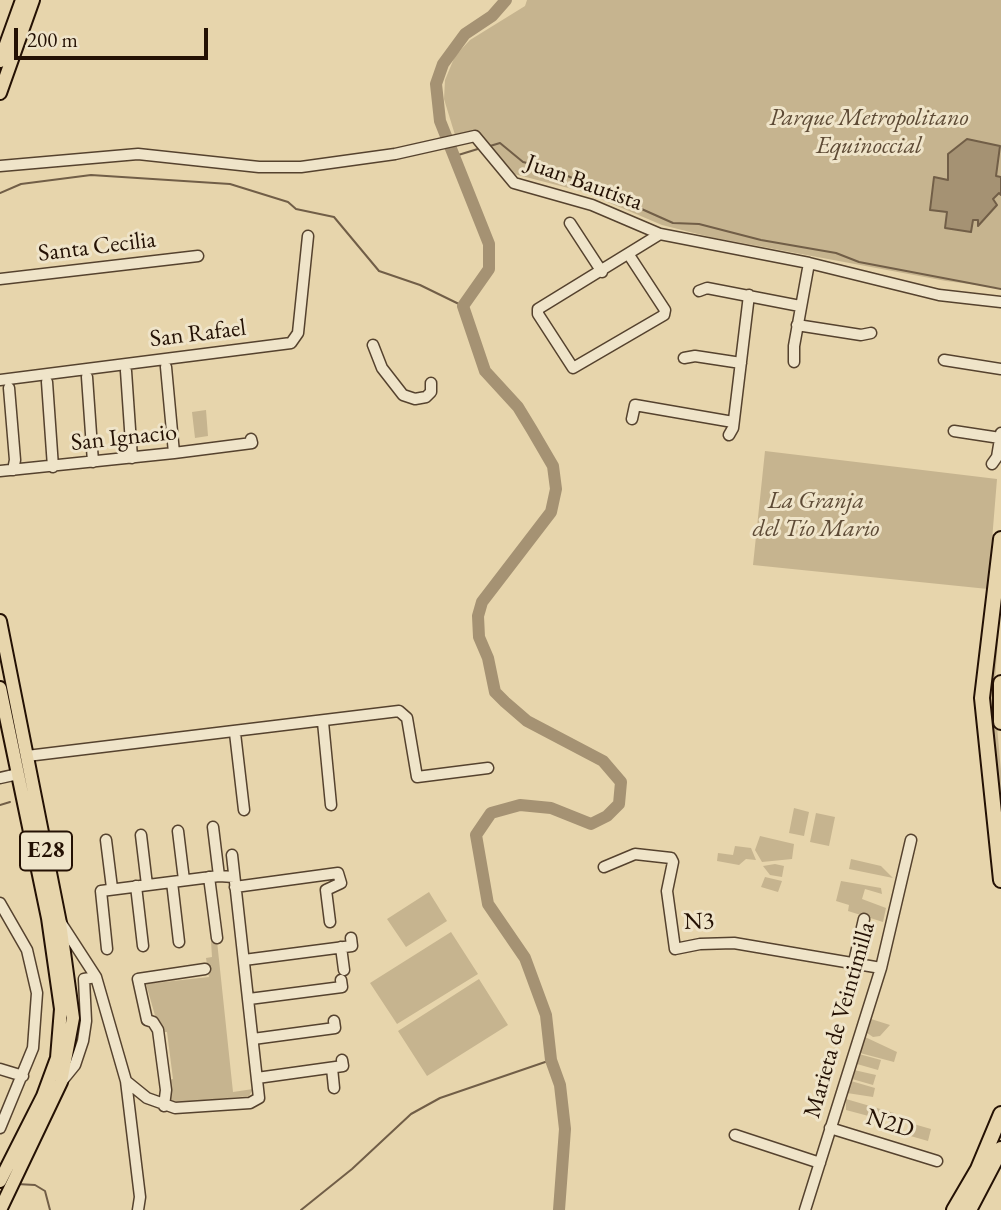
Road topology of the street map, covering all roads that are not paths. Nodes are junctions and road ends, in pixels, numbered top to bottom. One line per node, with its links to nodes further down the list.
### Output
1 (22, 0): 3 (main road)
2 (33, 0): 4 (main road)
3 (0, 61)
4 (0, 93)
5 (0, 166): 7 (street, Juan Bautista)
6 (570, 223): 12 (street)
7 (660, 234): 9 (street); 11 (street, Juan Bautista)
8 (308, 236): 29 (street, San Rafael)
9 (629, 255): 12 (street); 12 (street)
10 (198, 256): 13 (street, Santa Cecilia)
11 (809, 264): 16 (street, Juan Bautista); 17 (street)
12 (602, 272)
13 (0, 279)
14 (699, 290): 15 (street)
15 (749, 295): 17 (street); 24 (street)
16 (1001, 302)
17 (800, 306): 18 (street)
18 (797, 324): 19 (street); 23 (street)
19 (871, 333)
20 (373, 345): 31 (street)
21 (684, 358): 24 (street)
22 (944, 360): 26 (street)
23 (794, 362)
24 (741, 363): 34 (street)
25 (166, 367): 39 (street)
26 (1001, 369)
27 (126, 371): 40 (street)
28 (87, 377): 41 (street)
29 (0, 380)
30 (47, 382): 43 (street)
31 (431, 383)
32 (9, 388): 44 (street)
33 (632, 419): 34 (street)
34 (733, 422): 36 (street)
35 (954, 431): 37 (street)
36 (729, 435)
37 (1000, 435): 42 (street)
38 (251, 441): 39 (street, San Ignacio)
39 (174, 453): 40 (street, San Ignacio)
40 (132, 458): 41 (street, San Ignacio)
41 (93, 462): 43 (street, San Ignacio)
42 (992, 464)
43 (53, 467): 44 (street, San Ignacio)
44 (13, 470): 45 (street, San Ignacio)
45 (0, 471)
46 (1001, 539): 69 (highway)
47 (0, 621): 53 (main road, E28)
48 (1001, 683): 51 (highway)
49 (0, 688): 55 (main road, E28)
50 (323, 722): 52 (street); 54 (street); 57 (street)
51 (1001, 722)
52 (235, 733): 53 (street); 58 (street)
53 (27, 756): 59 (main road, E28)
54 (488, 768)
55 (18, 774): 56 (street); 59 (main road, E28)
56 (0, 778)
57 (331, 805)
58 (244, 810)
59 (32, 812): 77 (main road, E28); 106 (main road, E28)
60 (213, 827): 67 (street)
61 (178, 831): 68 (street)
62 (141, 835): 72 (street)
63 (106, 840): 73 (street)
64 (911, 840): 86 (street, Marieta de Veintimilla)
65 (232, 855): 71 (street)
66 (604, 867): 85 (street, N3)
67 (214, 877): 68 (street); 71 (street); 78 (street)
68 (184, 880): 70 (street)
69 (1001, 880)
70 (172, 882): 72 (street); 80 (street)
71 (234, 882): 76 (street); 84 (street)
72 (142, 886): 73 (street); 81 (street)
73 (112, 888): 83 (street)
74 (0, 904): 95 (street)
75 (864, 919): 85 (street)
76 (330, 922)
77 (60, 923): 88 (street); 97 (main road, E28)
78 (217, 938)
79 (351, 938): 82 (street)
80 (179, 942)
81 (143, 946)
82 (341, 947): 84 (street); 89 (street)
83 (107, 949)
84 (244, 960): 89 (street)
85 (854, 962): 86 (street, N3)
86 (881, 968): 103 (street, Marieta de Veintimilla)
87 (205, 969): 100 (street)
88 (96, 977): 97 (street); 98 (street)
89 (249, 999): 91 (street)
90 (334, 1021): 91 (street)
91 (253, 1039): 96 (street)
92 (342, 1060): 93 (street)
93 (332, 1068): 96 (street); 99 (street)
94 (0, 1069): 95 (street)
95 (23, 1076): 102 (street)
96 (257, 1078): 100 (street)
97 (61, 1082): 106 (main road, E28)
98 (126, 1082): 100 (street); 111 (street)
99 (334, 1088)
100 (164, 1105)
101 (1001, 1114): 113 (highway)
102 (0, 1128)
103 (830, 1128): 107 (street, N2D); 108 (street, Marieta de Veintimilla)
104 (735, 1135): 108 (street)
105 (1001, 1149): 114 (highway)
106 (17, 1159): 109 (main road, E28)
107 (937, 1161)
108 (820, 1163): 112 (street, Marieta de Veintimilla)
109 (4, 1179): 110 (main road, E28)
110 (0, 1210)
111 (138, 1210)
112 (806, 1210)
113 (954, 1210)
114 (969, 1210)

